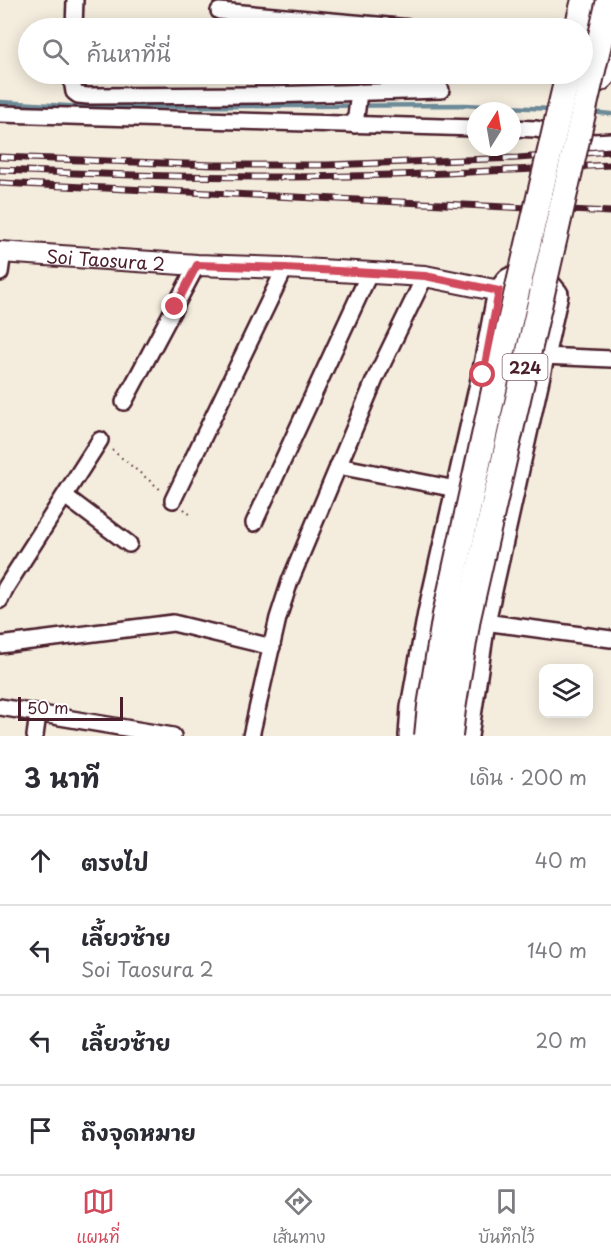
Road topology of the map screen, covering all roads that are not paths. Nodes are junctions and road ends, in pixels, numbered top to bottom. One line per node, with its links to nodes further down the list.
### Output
1 (75, 0): 6 (street)
2 (569, 0): 8 (main road)
3 (584, 0): 9 (main road)
4 (609, 0): 11 (main road, 224, bridge)
5 (219, 11): 7 (street)
6 (74, 18)
7 (298, 18)
8 (565, 18)
9 (580, 18)
10 (611, 59): 12 (main road)
11 (593, 70)
12 (604, 81)
13 (73, 84): 17 (street)
14 (566, 84): 54 (main road, bridge)
15 (590, 84): 55 (main road, 224, bridge)
16 (441, 90): 17 (street)
17 (358, 96): 19 (street)
18 (0, 114): 19 (street)
19 (355, 120): 20 (street)
20 (467, 127)
21 (521, 128): 22 (street)
22 (611, 141)
23 (2, 252): 24 (street, Soi Taosura 2); 26 (street)
24 (197, 265): 25 (street, Soi Taosura 2); 35 (street)
25 (285, 268): 27 (street, Soi Taosura 2); 40 (street)
26 (0, 273)
27 (369, 274): 28 (street, Soi Taosura 2); 41 (street)
28 (425, 276): 29 (street, Soi Taosura 2); 37 (street)
29 (499, 291): 30 (main road); 31 (main road)
30 (490, 336): 31 (main road); 33 (main road)
31 (542, 356): 32 (street); 34 (main road)
32 (611, 359)
33 (483, 375): 34 (main road); 38 (main road)
34 (535, 388): 44 (main road)
35 (124, 402)
36 (100, 440): 39 (street)
37 (338, 466): 38 (street); 47 (street)
38 (456, 489): 53 (main road)
39 (65, 496): 42 (street); 43 (street)
40 (173, 500)
41 (254, 523)
42 (129, 544)
43 (0, 600)
44 (484, 622): 45 (street); 56 (main road)
45 (611, 639)
46 (0, 645): 47 (street)
47 (272, 647): 52 (street)
48 (0, 707): 49 (street)
49 (38, 714): 50 (street); 51 (street)
50 (35, 736)
51 (173, 736)
52 (251, 736)
53 (410, 736)
54 (427, 736)
55 (450, 736)
56 (467, 736)

